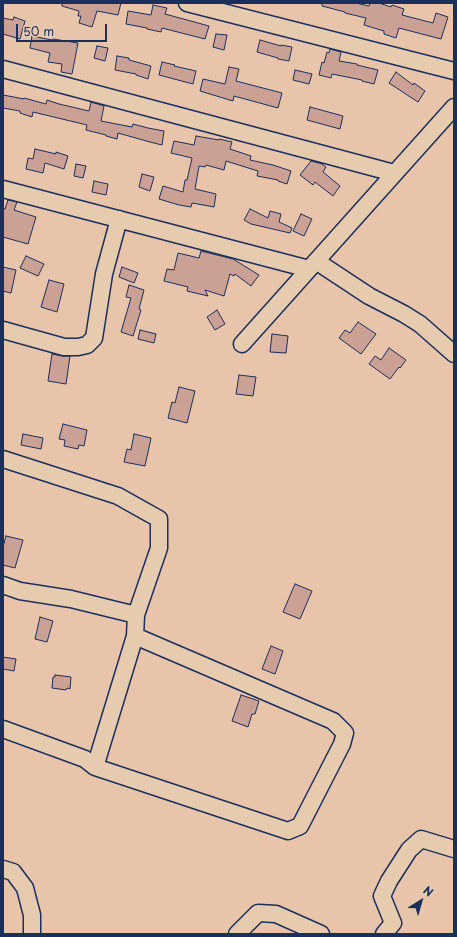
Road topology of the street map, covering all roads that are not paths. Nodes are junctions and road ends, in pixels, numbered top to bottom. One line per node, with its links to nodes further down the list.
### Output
1 (187, 3): 3 (street)
2 (3, 69): 5 (street)
3 (454, 72)
4 (454, 107): 5 (street)
5 (394, 173): 8 (street)
6 (3, 189): 7 (street)
7 (119, 220): 8 (street); 9 (street)
8 (312, 265): 10 (street); 11 (street)
9 (3, 330)
10 (242, 344)
11 (454, 354)
12 (3, 459): 14 (street)
13 (3, 585): 14 (street)
14 (136, 615): 15 (street)
15 (135, 636): 17 (street); 17 (street)
16 (3, 729): 17 (street)
17 (95, 767)
18 (454, 849): 23 (street)
19 (3, 869): 20 (street)
20 (32, 934)
21 (237, 934): 22 (street)
22 (321, 934)
23 (384, 934)

